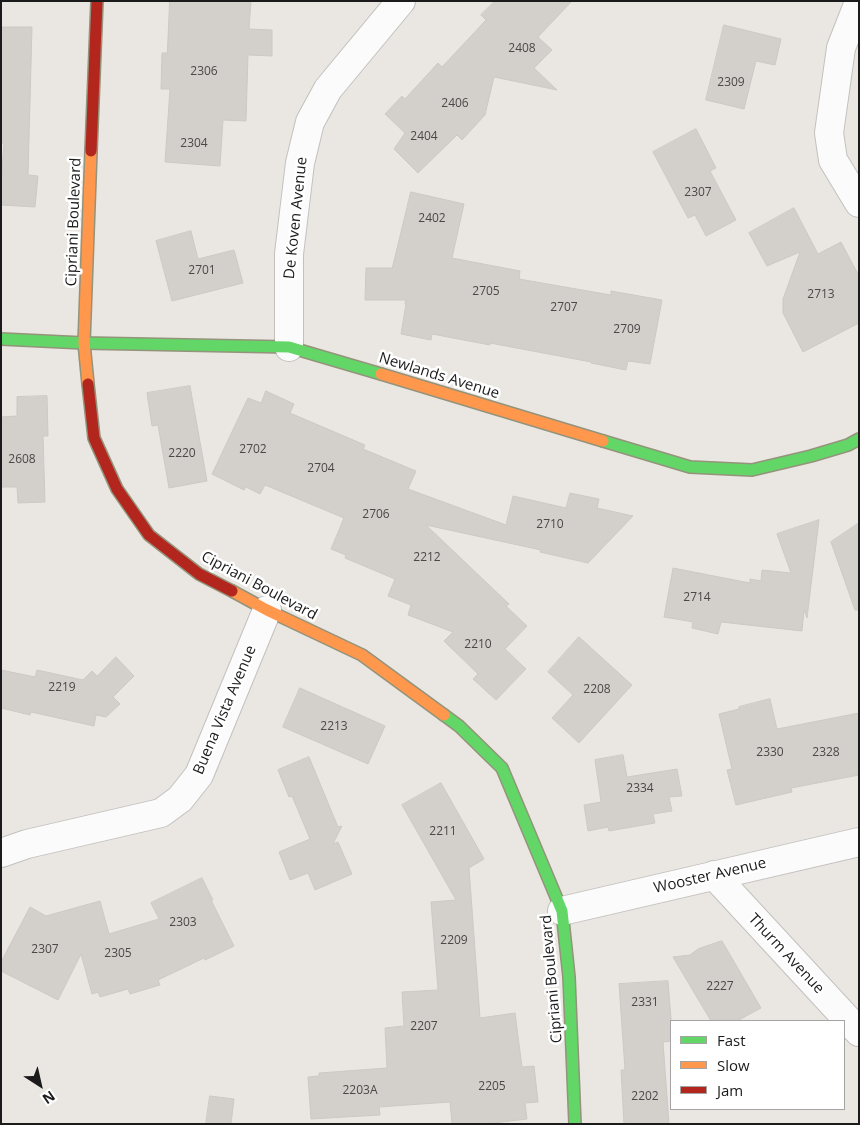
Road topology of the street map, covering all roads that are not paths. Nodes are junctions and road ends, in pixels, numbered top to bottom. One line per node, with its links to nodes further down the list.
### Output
1 (96, 1): 6 (street, Cipriani Boulevard)
2 (401, 1): 7 (street, De Koven Avenue)
3 (859, 2): 4 (street)
4 (859, 204)
5 (1, 339): 6 (street, Newlands Avenue)
6 (84, 343): 7 (street, Newlands Avenue); 9 (street, Cipriani Boulevard)
7 (288, 346): 8 (street, Newlands Avenue)
8 (859, 439)
9 (268, 610): 11 (street, Buena Vista Avenue); 13 (street, Cipriani Boulevard)
10 (859, 842): 12 (street, Wooster Avenue)
11 (1, 854)
12 (714, 875): 13 (street, Wooster Avenue); 14 (street, Thurm Avenue)
13 (562, 911): 15 (street, Cipriani Boulevard)
14 (859, 1032)
15 (575, 1124)

